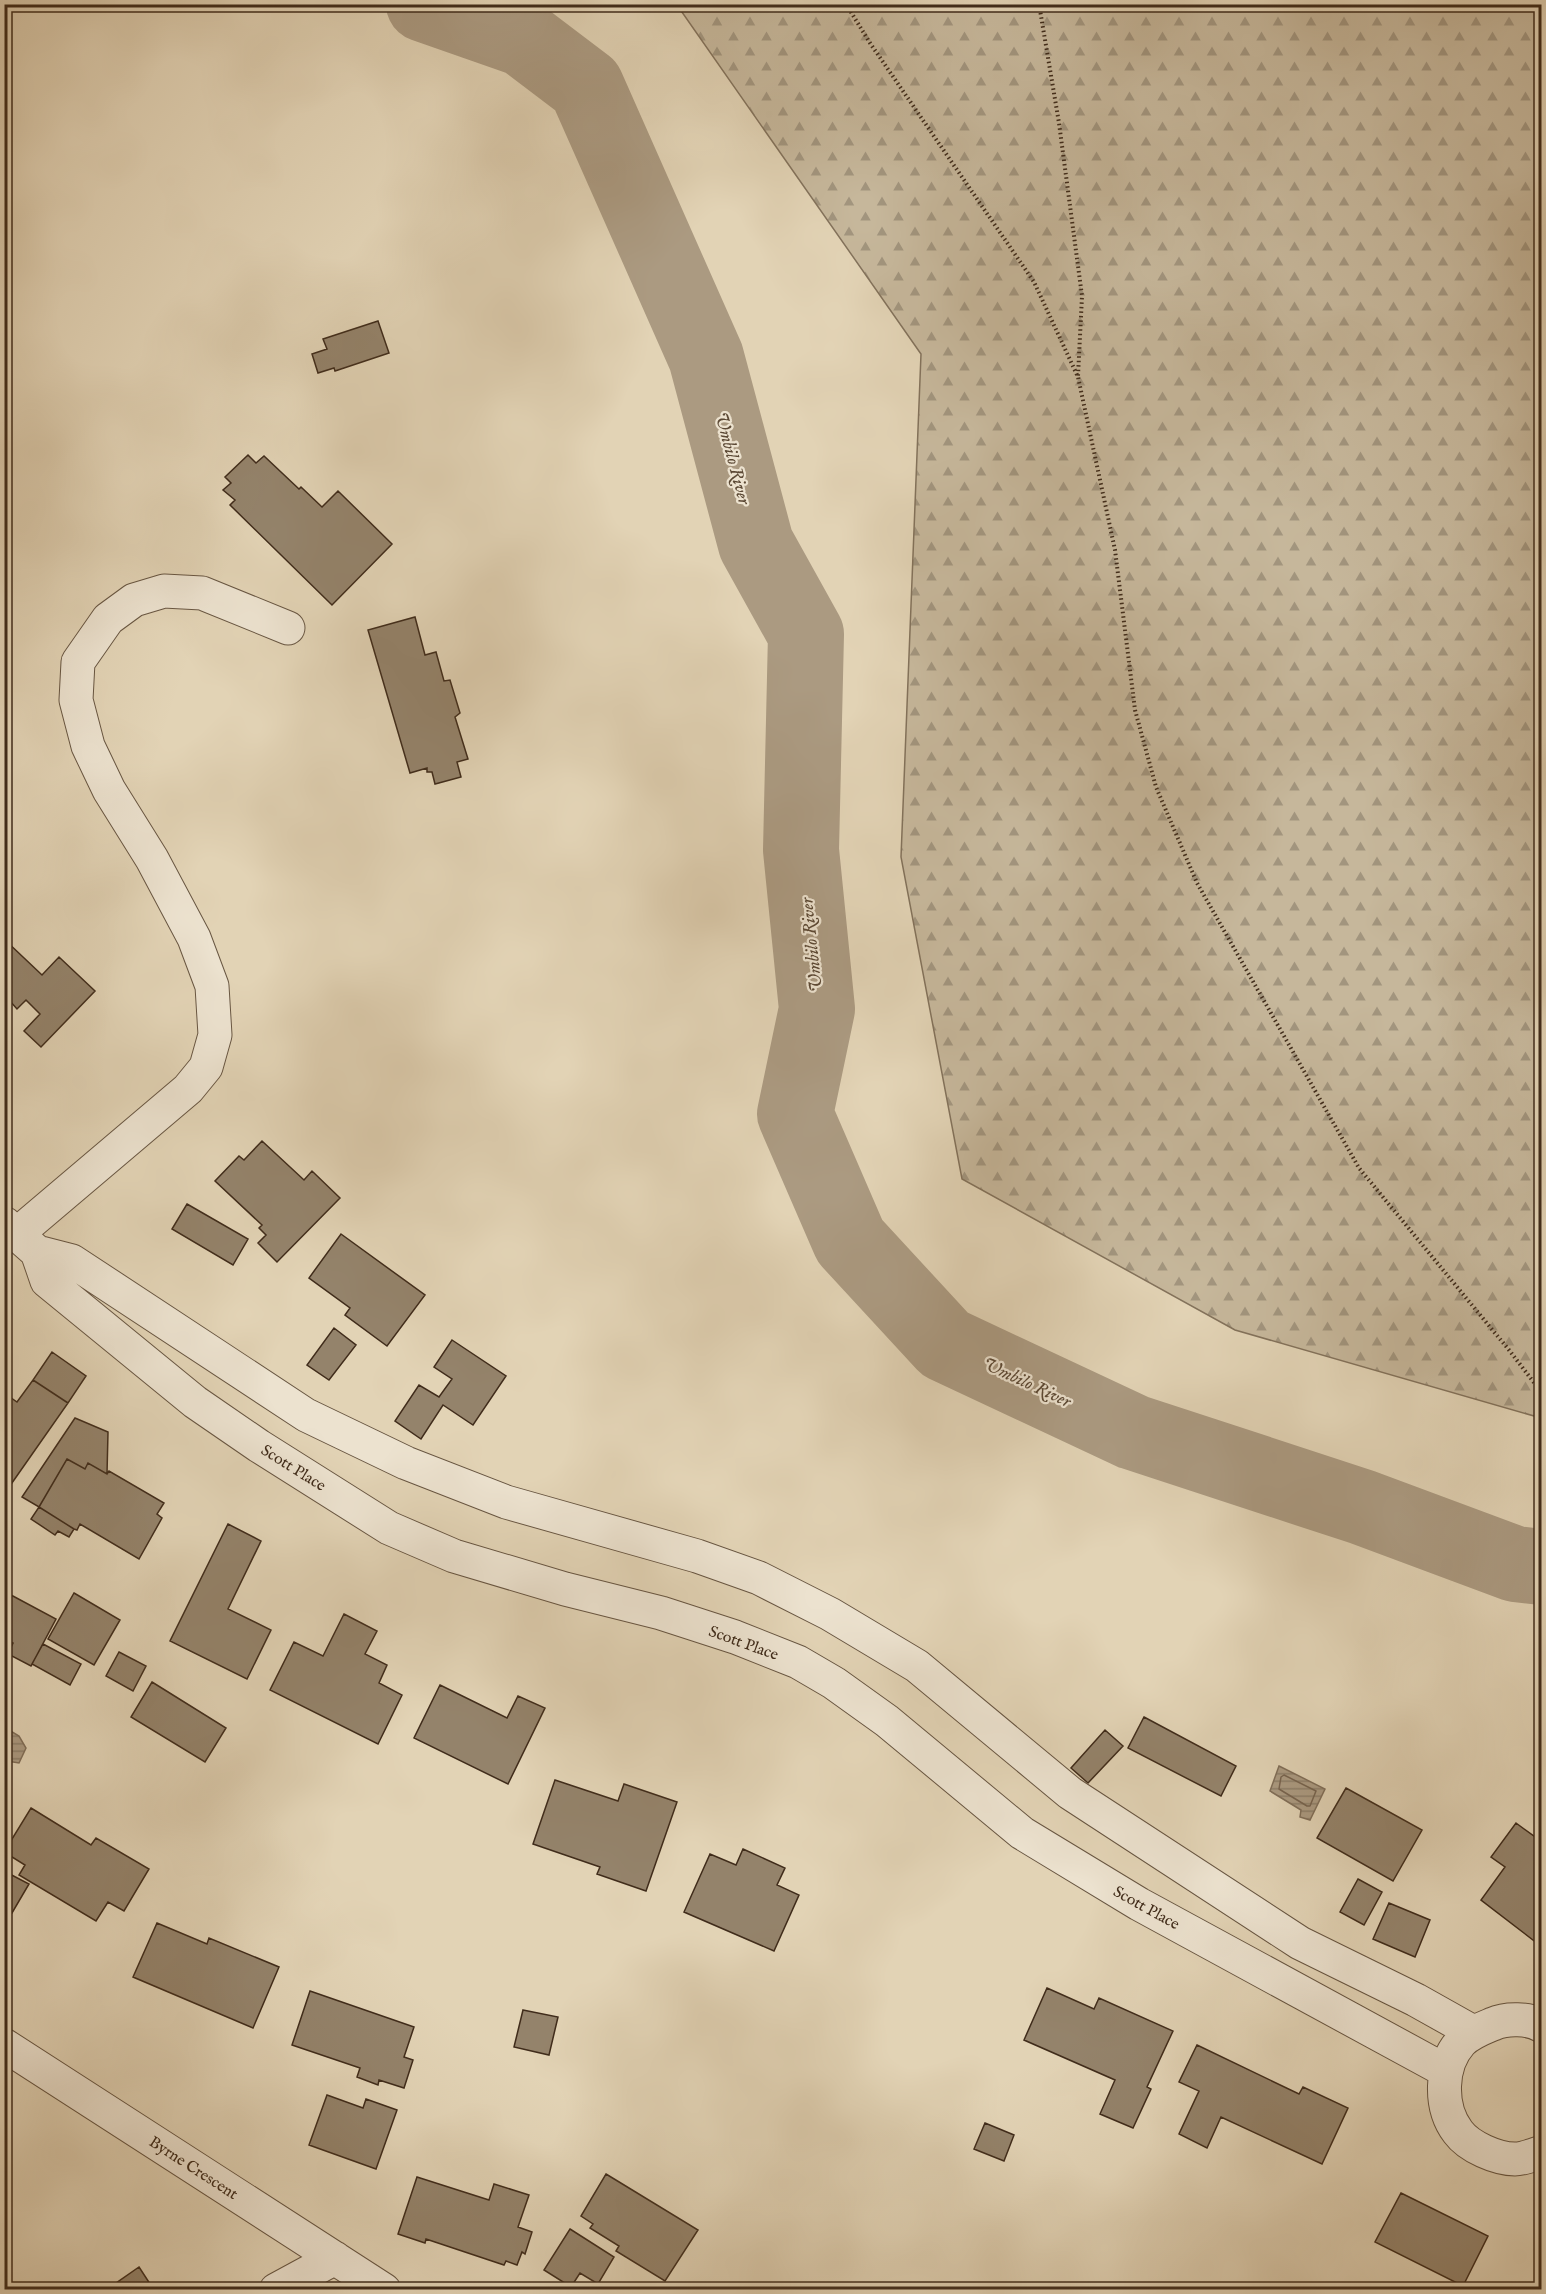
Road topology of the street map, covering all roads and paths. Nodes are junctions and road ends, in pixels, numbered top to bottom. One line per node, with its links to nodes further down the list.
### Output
1 (846, 4): 3 (path)
2 (1040, 4): 3 (path)
3 (1078, 377): 6 (path)
4 (288, 627): 5 (street)
5 (19, 1236): 7 (street); 8 (street, Scott Place)
6 (1542, 1394)
7 (1300, 1942): 8 (street); 10 (street)
8 (1275, 1977): 12 (street, Scott Place)
9 (1542, 2026): 10 (street)
10 (1473, 2032): 12 (street)
11 (4, 2045): 14 (street, Byrne Crescent)
12 (1446, 2071): 13 (street)
13 (1542, 2152)
14 (335, 2258): 15 (street); 16 (street, Byrne Crescent)
15 (276, 2289)
16 (384, 2289)

